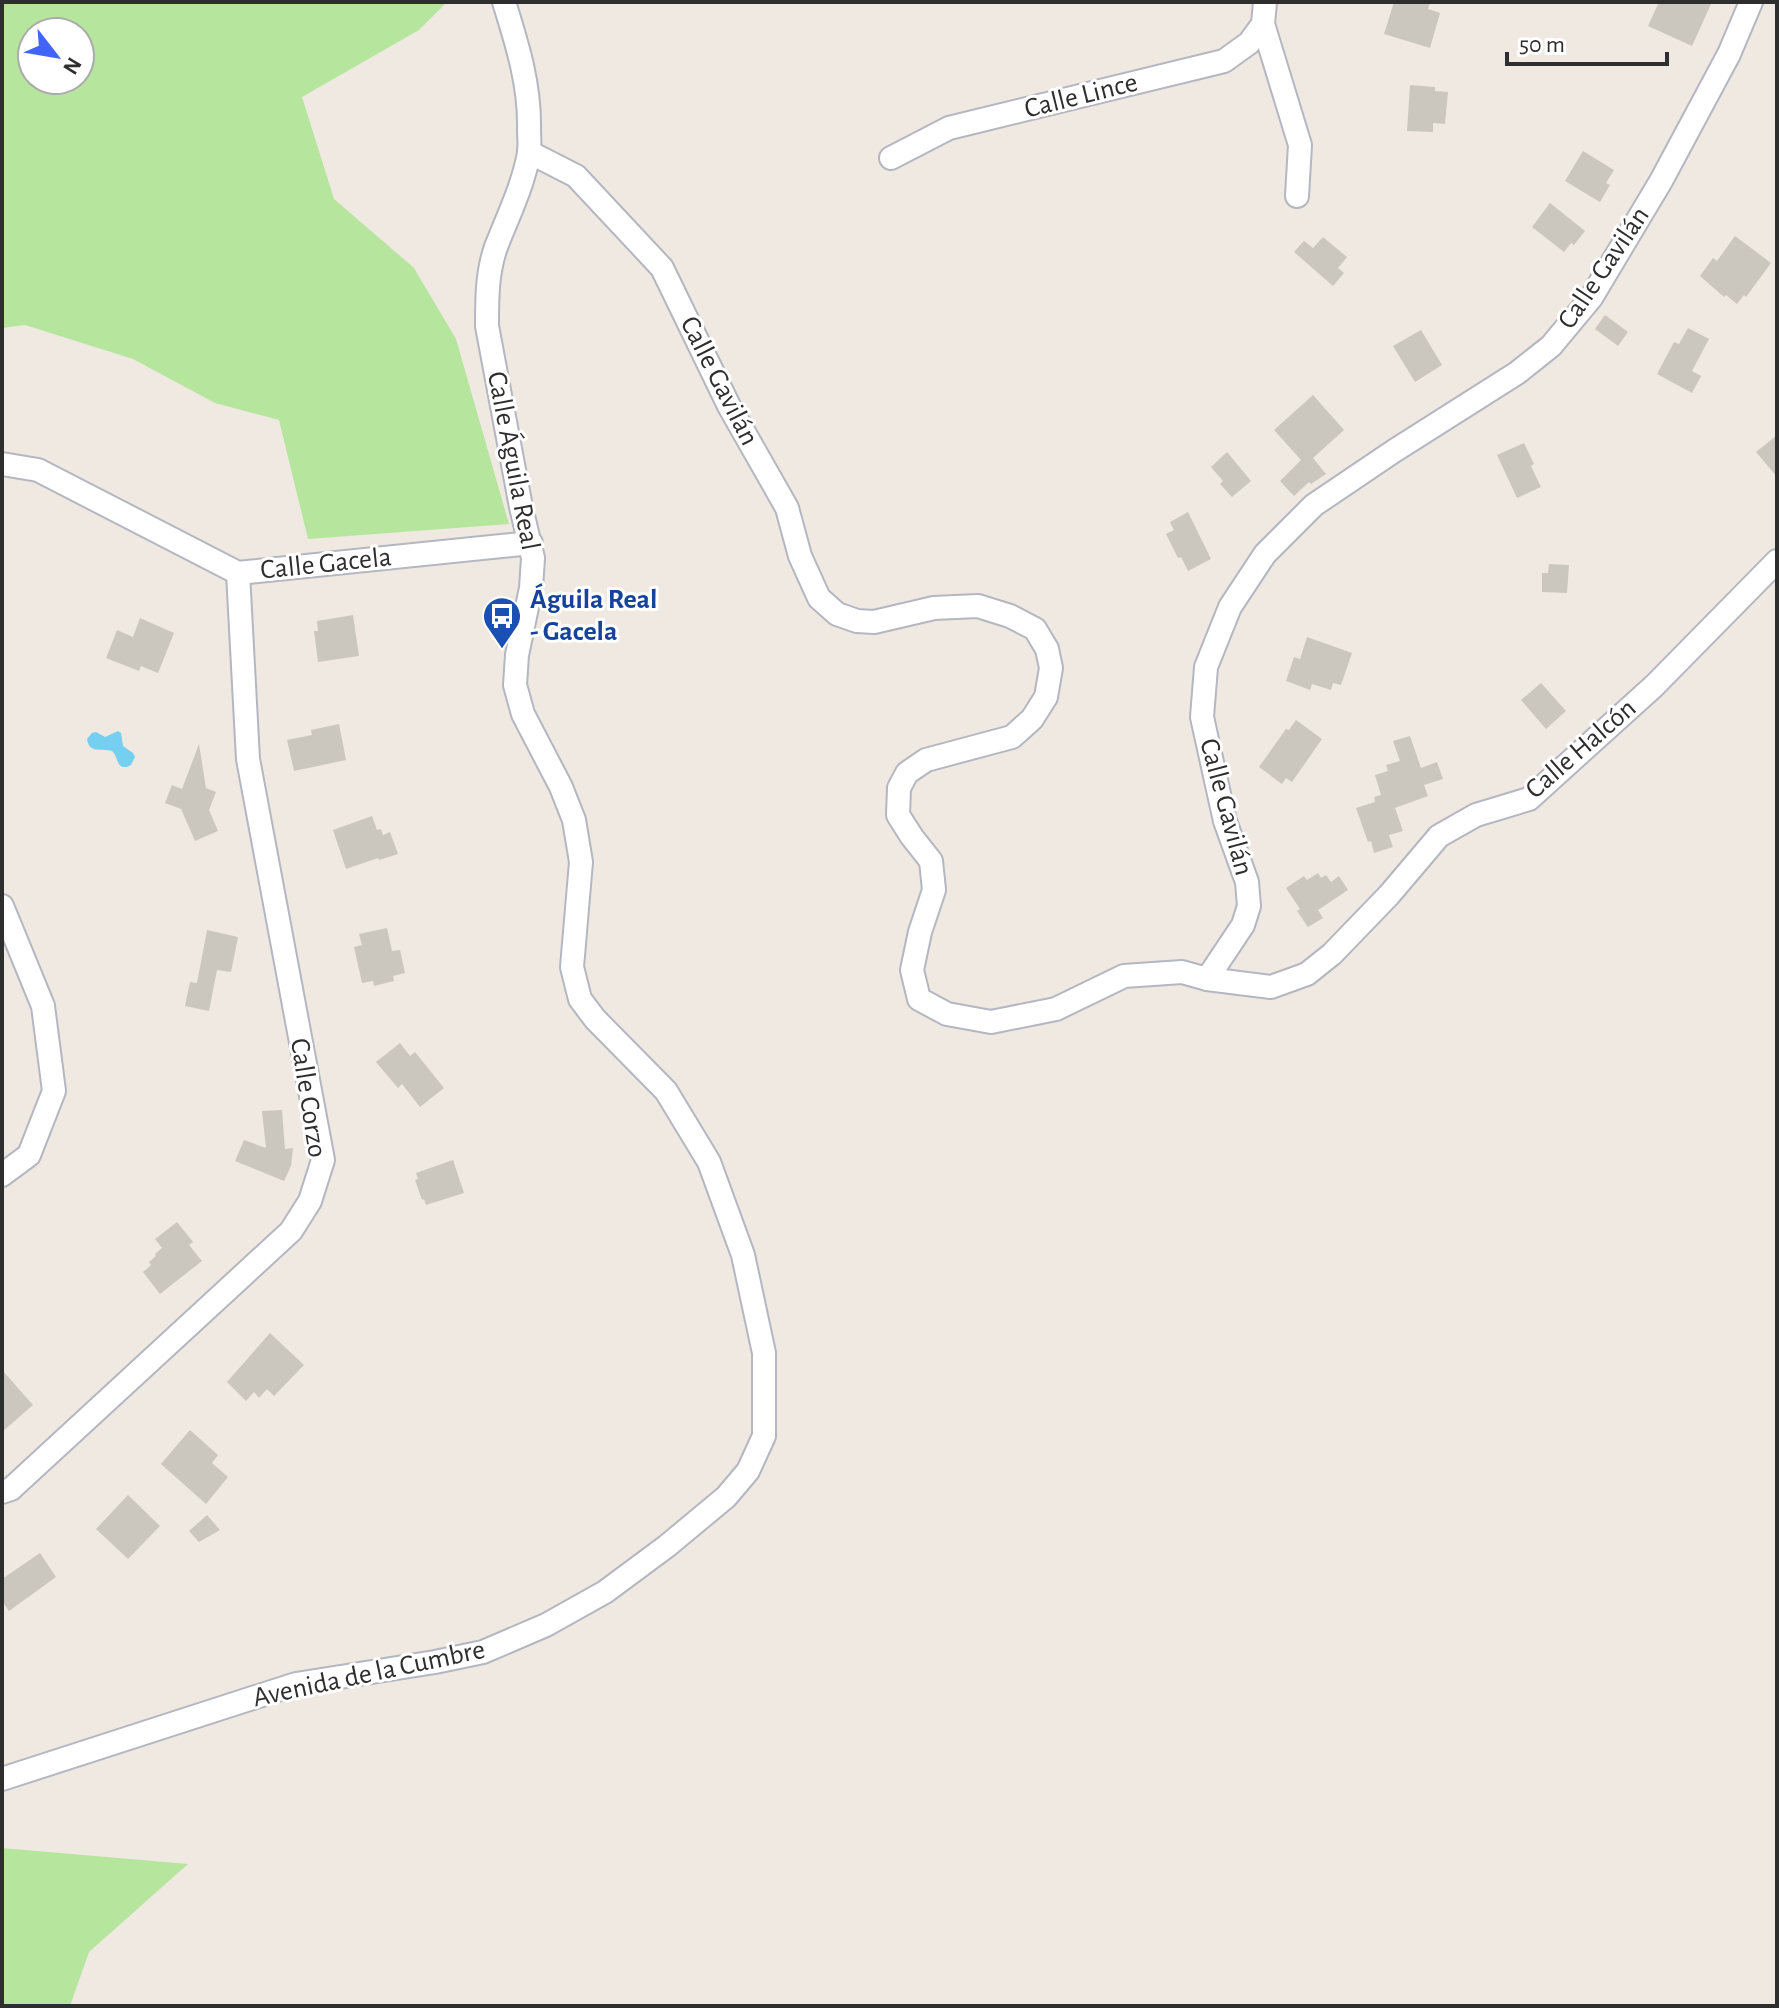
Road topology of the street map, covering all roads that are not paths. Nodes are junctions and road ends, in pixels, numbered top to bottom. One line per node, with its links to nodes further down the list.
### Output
1 (504, 2): 4 (street, Calle Águila Real)
2 (1751, 2): 12 (street, Calle Gavilán)
3 (1264, 13): 5 (street, Calle Lince); 6 (street, Calle Lince)
4 (529, 152): 8 (street, Calle Águila Real); 12 (street, Calle Gavilán)
5 (891, 158)
6 (1297, 196)
7 (2, 464): 10 (street, Calle Gacela)
8 (531, 543): 10 (street, Calle Gacela); 14 (street, Calle Águila Real)
9 (1777, 561): 12 (street, Calle Halcón)
10 (238, 573): 15 (street, Calle Corzo)
11 (2, 906): 13 (street)
12 (1207, 979)
13 (2, 1175)
14 (764, 1436): 16 (street, Avenida de la Cumbre)
15 (2, 1492)
16 (2, 1779)

